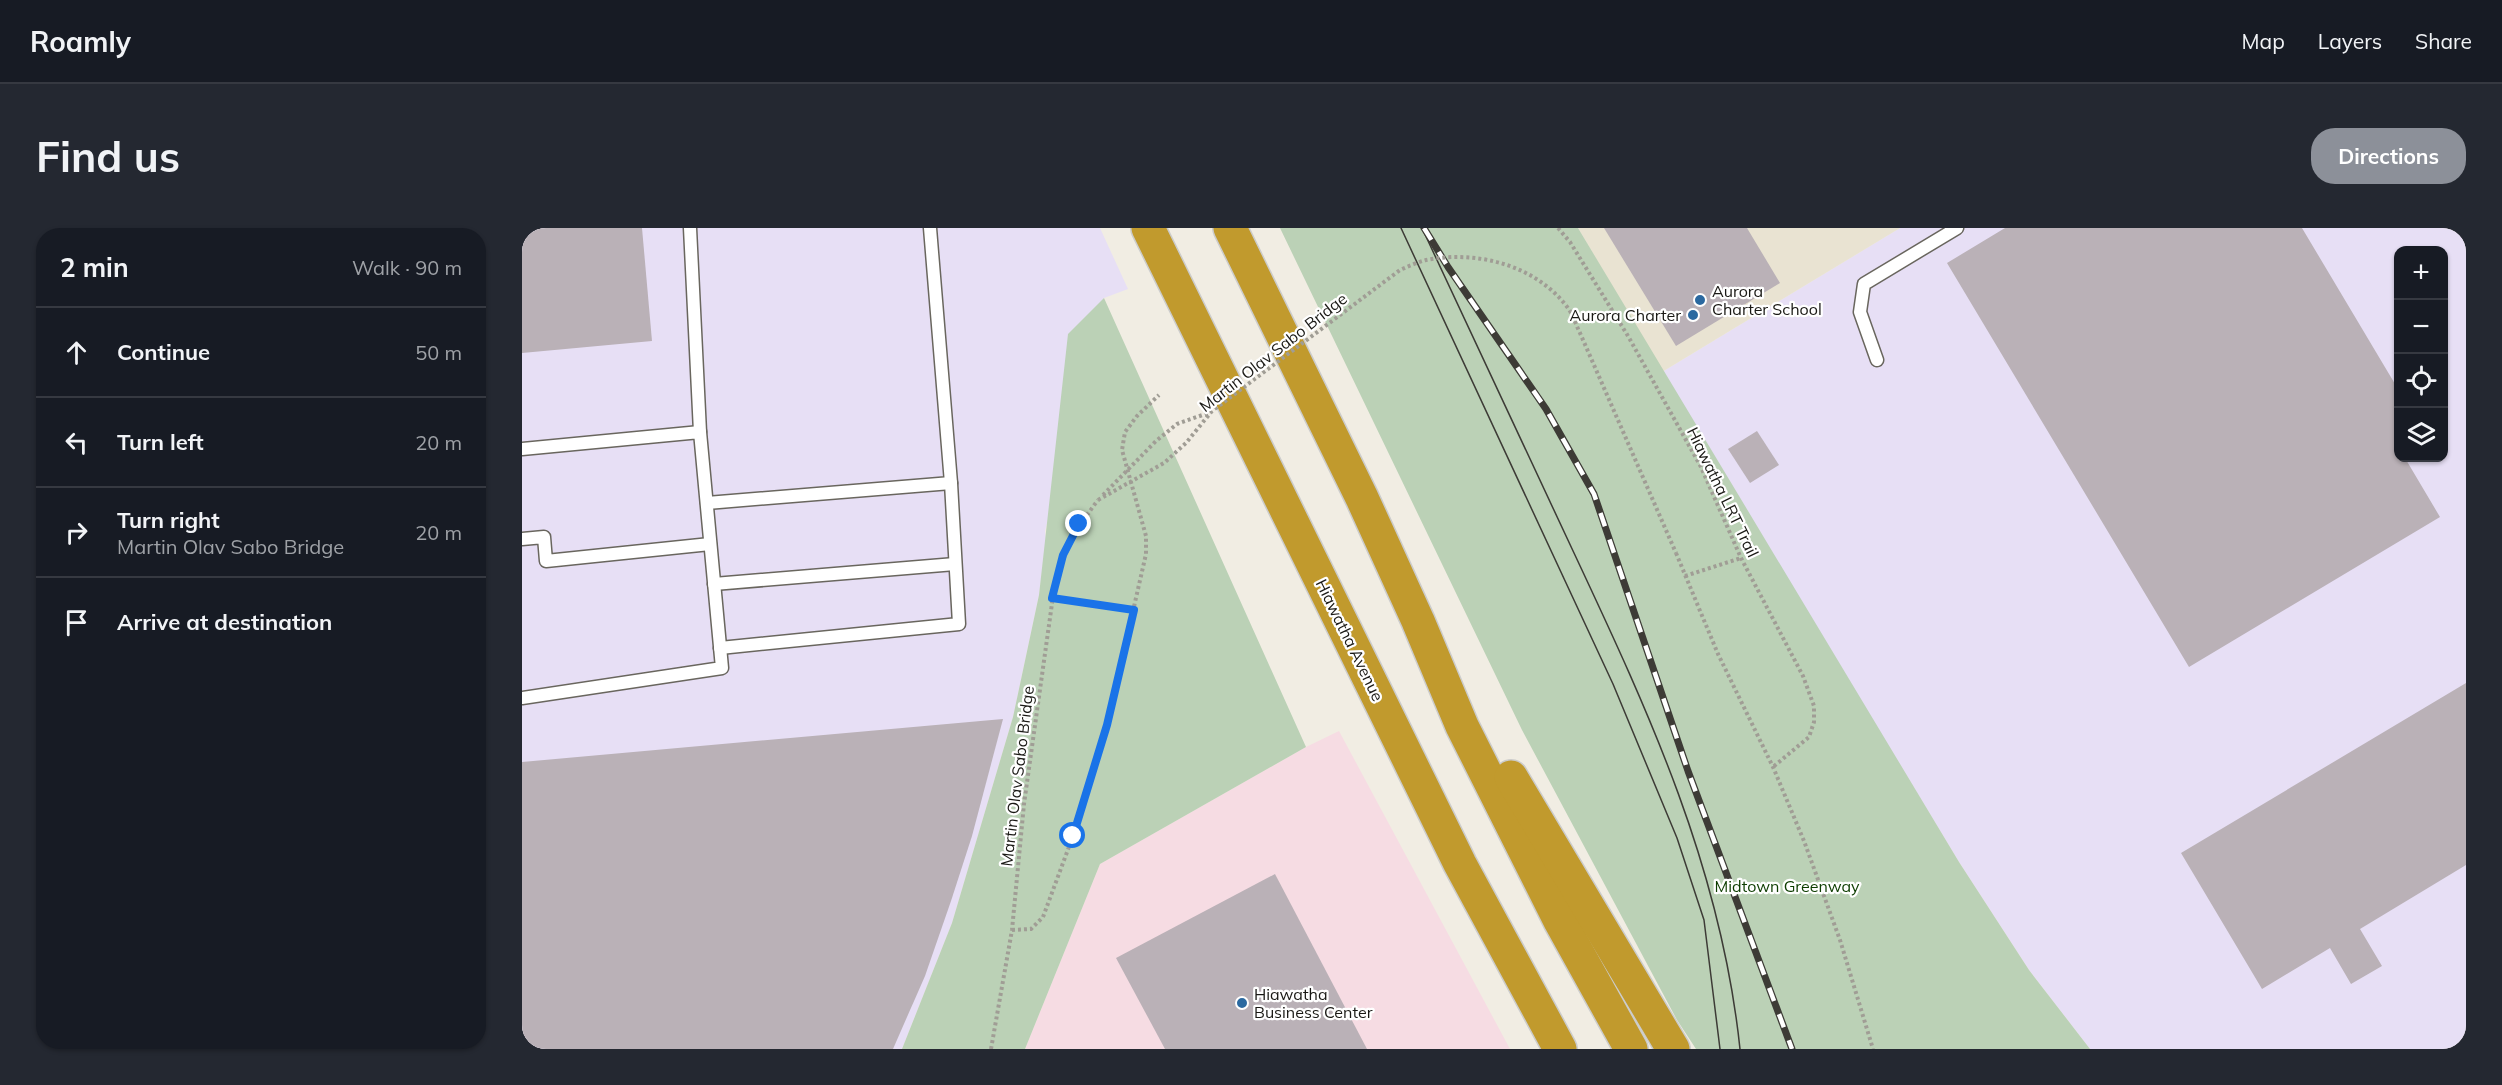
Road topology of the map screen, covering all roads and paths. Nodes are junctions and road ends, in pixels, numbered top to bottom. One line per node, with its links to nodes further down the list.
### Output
1 (690, 228): 10 (lane)
2 (930, 228): 12 (lane)
3 (1148, 228): 29 (highway, Hiawatha Avenue)
4 (1230, 228): 23 (highway)
5 (1558, 228): 17 (path, Hiawatha LRT Trail)
6 (1957, 228): 7 (lane)
7 (1877, 360)
8 (1159, 395): 22 (path)
9 (1212, 411): 13 (path, Martin Olav Sabo Bridge, bridge); 13 (path, bridge); 19 (path, Martin Olav Sabo Bridge, bridge)
10 (700, 432): 11 (lane); 14 (lane)
11 (522, 449)
12 (951, 483): 14 (lane); 18 (lane)
13 (1098, 500): 21 (path, Martin Olav Sabo Bridge)
14 (707, 503): 16 (lane)
15 (522, 539): 16 (lane)
16 (710, 544): 20 (lane)
17 (1741, 558): 19 (path); 26 (path, Hiawatha LRT Trail)
18 (955, 564): 20 (lane); 24 (lane)
19 (1685, 576): 26 (path)
20 (714, 584): 24 (lane)
21 (1052, 598): 22 (path); 27 (path, Martin Olav Sabo Bridge)
22 (1134, 610): 27 (path)
23 (1418, 621): 30 (highway); 31 (highway)
24 (720, 648): 25 (lane)
25 (522, 698)
26 (1773, 767): 32 (path)
27 (1012, 930): 28 (path, Martin Olav Sabo Bridge)
28 (991, 1049)
29 (1560, 1049)
30 (1631, 1049)
31 (1673, 1049)
32 (1873, 1049)

